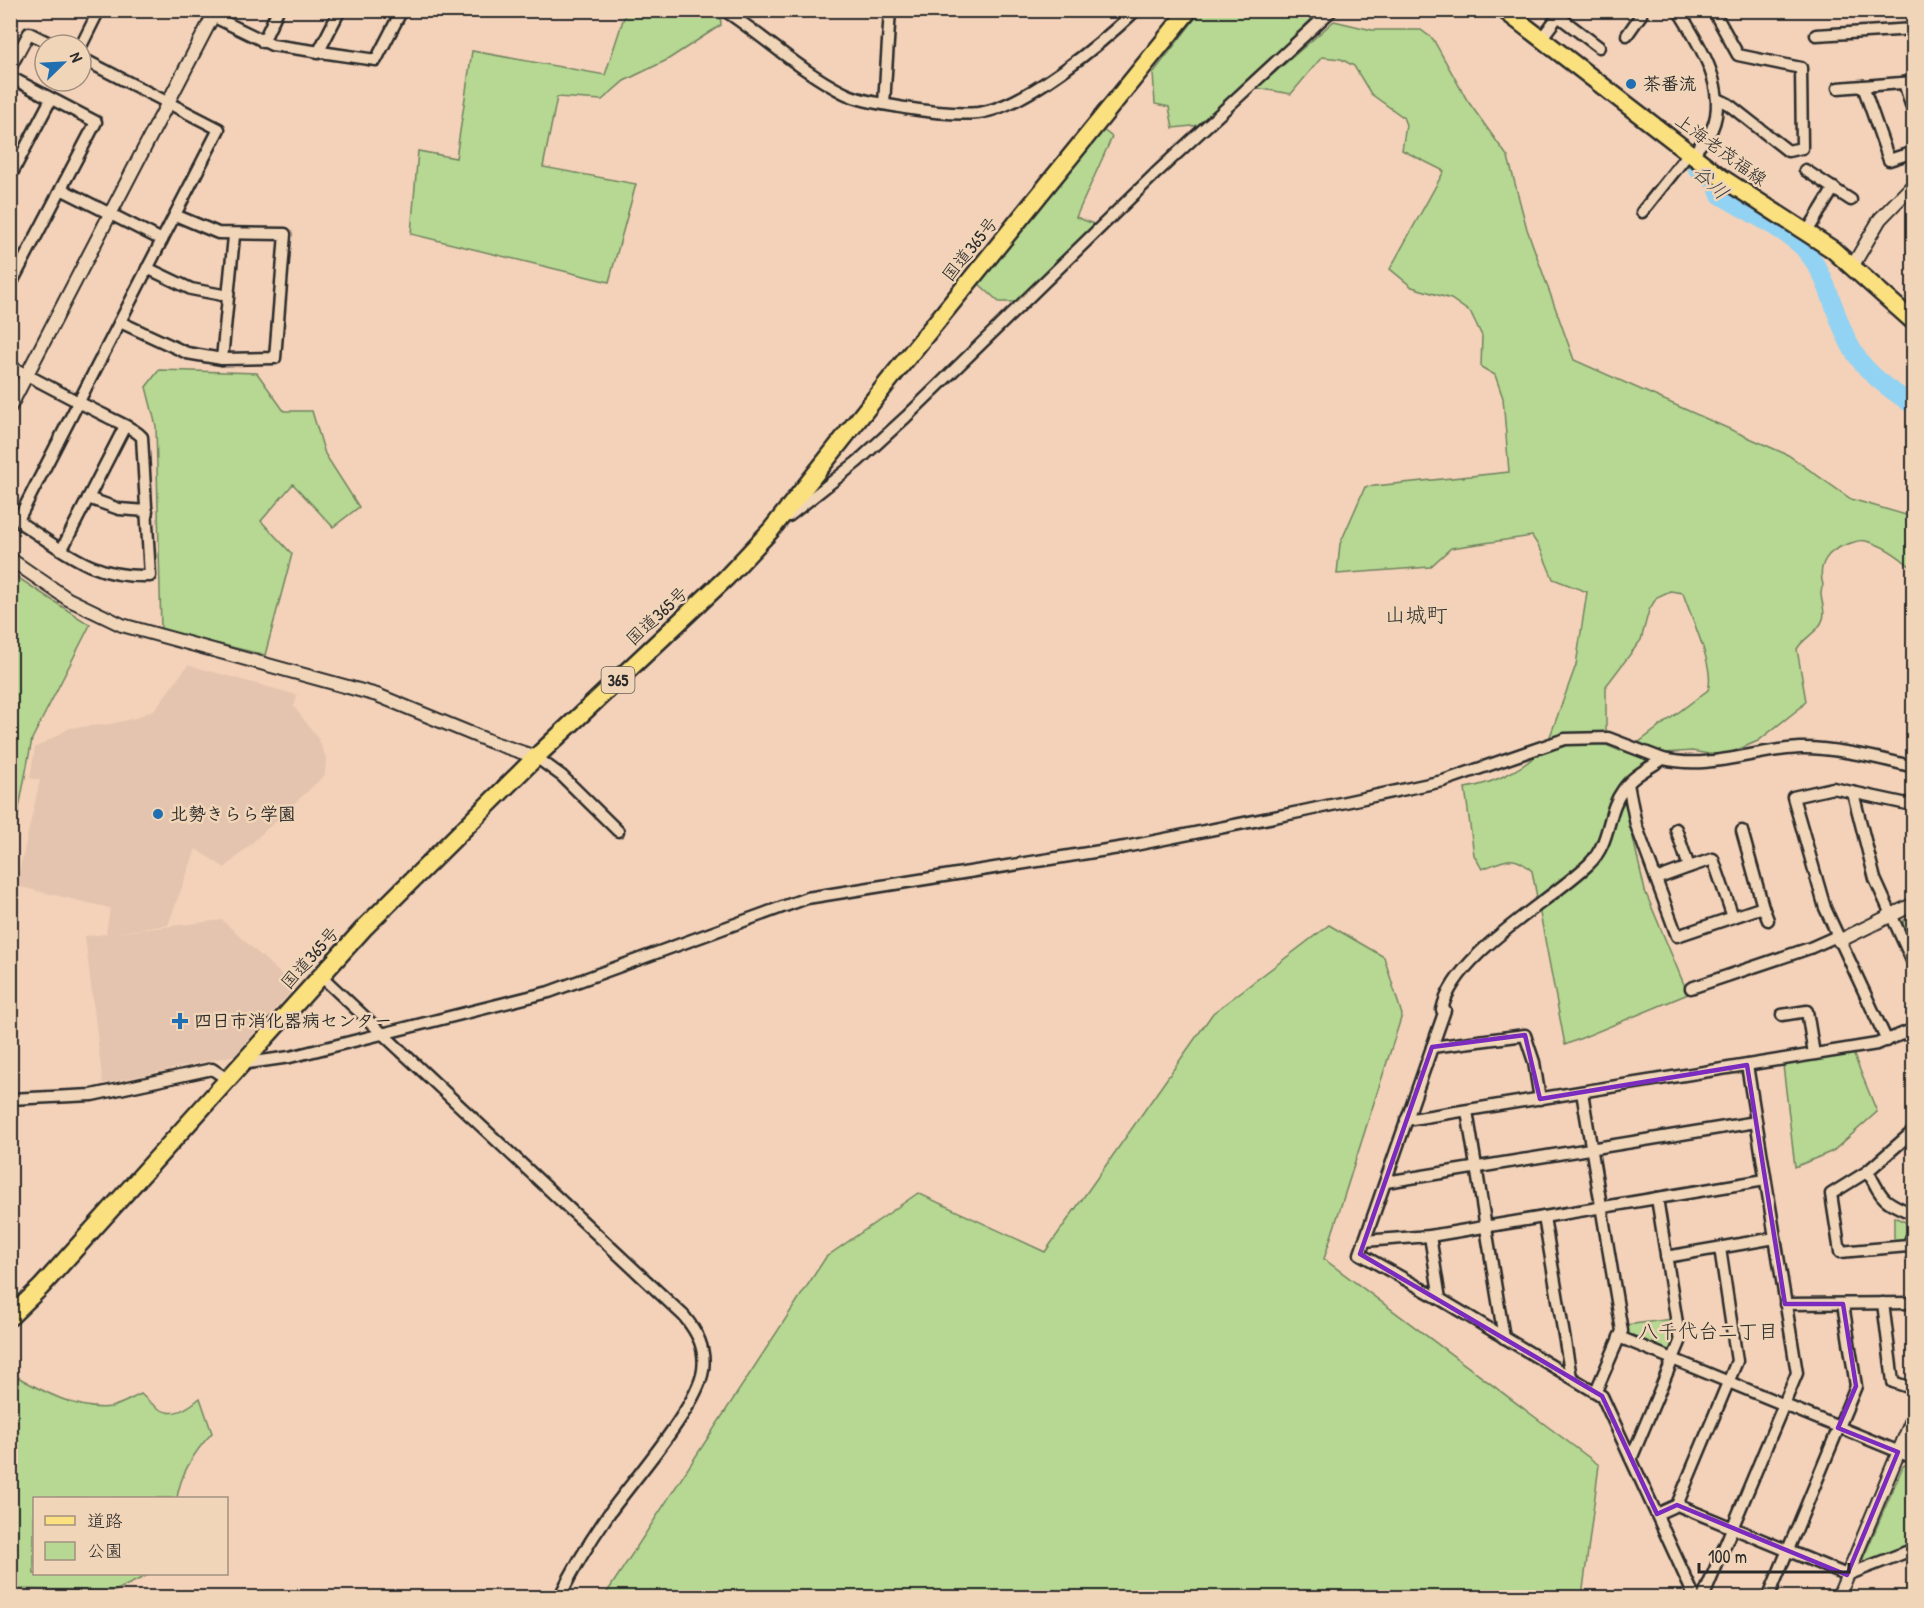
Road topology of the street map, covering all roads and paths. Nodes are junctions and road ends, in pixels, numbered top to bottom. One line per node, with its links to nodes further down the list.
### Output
1 (99, 10): 19 (street)
2 (200, 10): 16 (street)
3 (278, 10): 24 (street)
4 (340, 10): 26 (street)
5 (402, 10): 26 (street)
6 (724, 10): 17 (street)
7 (890, 10): 36 (street)
8 (1136, 10): 36 (street)
9 (1332, 10): 66 (street)
10 (1504, 10): 23 (main road, 上海老茂福線)
11 (1636, 10): 21 (street)
12 (1713, 10): 34 (street)
13 (1182, 12): 66 (main road, 国道365号 / 365)
14 (1680, 12): 34 (street)
15 (1560, 13): 23 (street); 25 (street)
16 (214, 14): 24 (street); 35 (street)
17 (741, 15): 36 (street)
18 (1914, 29): 22 (street)
19 (88, 33)
20 (33, 35): 28 (street)
21 (1627, 35)
22 (1816, 35)
23 (1541, 39): 39 (main road, 上海老茂福線)
24 (263, 42): 26 (street)
25 (1599, 47)
26 (318, 53)
27 (93, 64): 35 (street)
28 (10, 68)
29 (10, 77): 33 (street)
30 (1909, 83): 31 (street); 37 (street)
31 (1863, 86): 32 (street); 38 (street)
32 (1838, 88)
33 (51, 99): 41 (street); 44 (street)
34 (1718, 99): 39 (street)
35 (169, 102): 47 (street); 48 (street)
36 (884, 104)
37 (1914, 114)
38 (1914, 152)
39 (1688, 156): 46 (street); 49 (main road, 上海老茂福線)
40 (1805, 170): 43 (street)
41 (10, 177)
42 (1914, 184): 52 (street)
43 (1834, 188): 45 (street); 49 (street)
44 (61, 189): 47 (street); 54 (street)
45 (1851, 200)
46 (1642, 212)
47 (110, 214): 51 (street); 60 (street)
48 (175, 215): 50 (street); 51 (street)
49 (1807, 232): 52 (main road, 上海老茂福線)
50 (234, 236): 55 (street); 58 (street)
51 (162, 240): 53 (street)
52 (1852, 267): 57 (main road, 上海老茂福線)
53 (147, 268): 55 (street); 56 (street)
54 (10, 286)
55 (228, 296): 58 (street)
56 (120, 322): 58 (street); 61 (street)
57 (1914, 322)
58 (222, 359)
59 (10, 366): 60 (street)
60 (27, 375): 61 (street); 62 (street)
61 (78, 402): 63 (street); 67 (street)
62 (10, 407)
63 (125, 426): 64 (street); 65 (street)
64 (88, 498): 65 (street); 67 (street)
65 (147, 511): 67 (street)
66 (771, 530): 69 (main road, 国道365号 / 365)
67 (62, 549)
68 (10, 559): 69 (street)
69 (536, 757): 76 (street); 87 (main road, 国道365号 / 365)
70 (1663, 759): 71 (street); 72 (street); 91 (street)
71 (1914, 767)
72 (1628, 784): 79 (street); 93 (street)
73 (1853, 793): 74 (street); 82 (street); 85 (street)
74 (1913, 805)
75 (1676, 829): 78 (street)
76 (618, 831)
77 (1742, 831): 81 (street)
78 (1689, 867): 79 (street); 83 (street)
79 (1656, 879): 83 (street)
80 (1914, 904): 82 (street)
81 (1763, 907): 83 (street); 84 (street)
82 (1892, 915): 85 (street); 86 (street)
83 (1733, 916)
84 (1768, 920)
85 (1838, 938): 88 (street); 92 (street)
86 (1914, 965)
87 (321, 976): 91 (street); 95 (main road, 国道365号 / 365)
88 (1691, 988)
89 (1782, 1015): 94 (street)
90 (1914, 1029): 92 (street)
91 (381, 1034): 95 (street); 146 (street)
92 (1887, 1041): 94 (street)
93 (1432, 1047): 100 (street); 102 (street)
94 (1815, 1054): 96 (street)
95 (241, 1064): 97 (main road, 国道365号 / 365)
96 (1747, 1065): 98 (street); 103 (street)
97 (227, 1079): 99 (street); 126 (main road, 国道365号 / 365)
98 (1582, 1092): 100 (street); 105 (street)
99 (10, 1099)
100 (1540, 1099): 101 (street)
101 (1467, 1111): 102 (street); 106 (street)
102 (1406, 1120): 109 (street)
103 (1756, 1122): 105 (street); 108 (street)
104 (1914, 1138): 107 (street)
105 (1592, 1149): 106 (street); 111 (street)
106 (1477, 1168): 109 (street); 114 (street)
107 (1868, 1170): 112 (street); 115 (street)
108 (1765, 1180): 110 (street); 117 (street)
109 (1386, 1182): 118 (street)
110 (1657, 1198): 111 (street); 120 (street)
111 (1602, 1207): 113 (street); 127 (street)
112 (1914, 1214)
113 (1544, 1217): 114 (street); 130 (street)
114 (1487, 1225): 116 (street); 128 (street)
115 (1914, 1232)
116 (1430, 1236): 118 (street); 121 (street)
117 (1774, 1238): 119 (street); 124 (street)
118 (1364, 1240): 121 (street)
119 (1720, 1248): 120 (street); 131 (street)
120 (1666, 1257): 129 (street)
121 (1440, 1299): 128 (street)
122 (1883, 1303): 123 (street); 125 (street); 132 (street)
123 (1914, 1303)
124 (1785, 1304): 125 (street); 134 (street)
125 (1843, 1304): 136 (street)
126 (10, 1317)
127 (1619, 1337): 129 (street); 133 (street)
128 (1504, 1338): 130 (street)
129 (1673, 1360): 131 (street); 139 (street)
130 (1571, 1377): 133 (street)
131 (1728, 1382): 134 (street); 140 (street)
132 (1914, 1389)
133 (1596, 1391): 139 (street)
134 (1783, 1405): 136 (street); 142 (street)
135 (1914, 1415): 137 (street)
136 (1838, 1428): 137 (street); 144 (street)
137 (1898, 1452): 138 (street); 145 (street)
138 (1914, 1458)
139 (1631, 1459): 141 (street)
140 (1677, 1505): 141 (street); 142 (street)
141 (1657, 1514): 147 (street)
142 (1732, 1528): 144 (street); 148 (street)
143 (1914, 1549): 145 (street)
144 (1787, 1551): 145 (street); 149 (street)
145 (1847, 1575): 150 (street)
146 (559, 1598)
147 (1695, 1598)
148 (1703, 1598)
149 (1768, 1598)
150 (1838, 1598)

